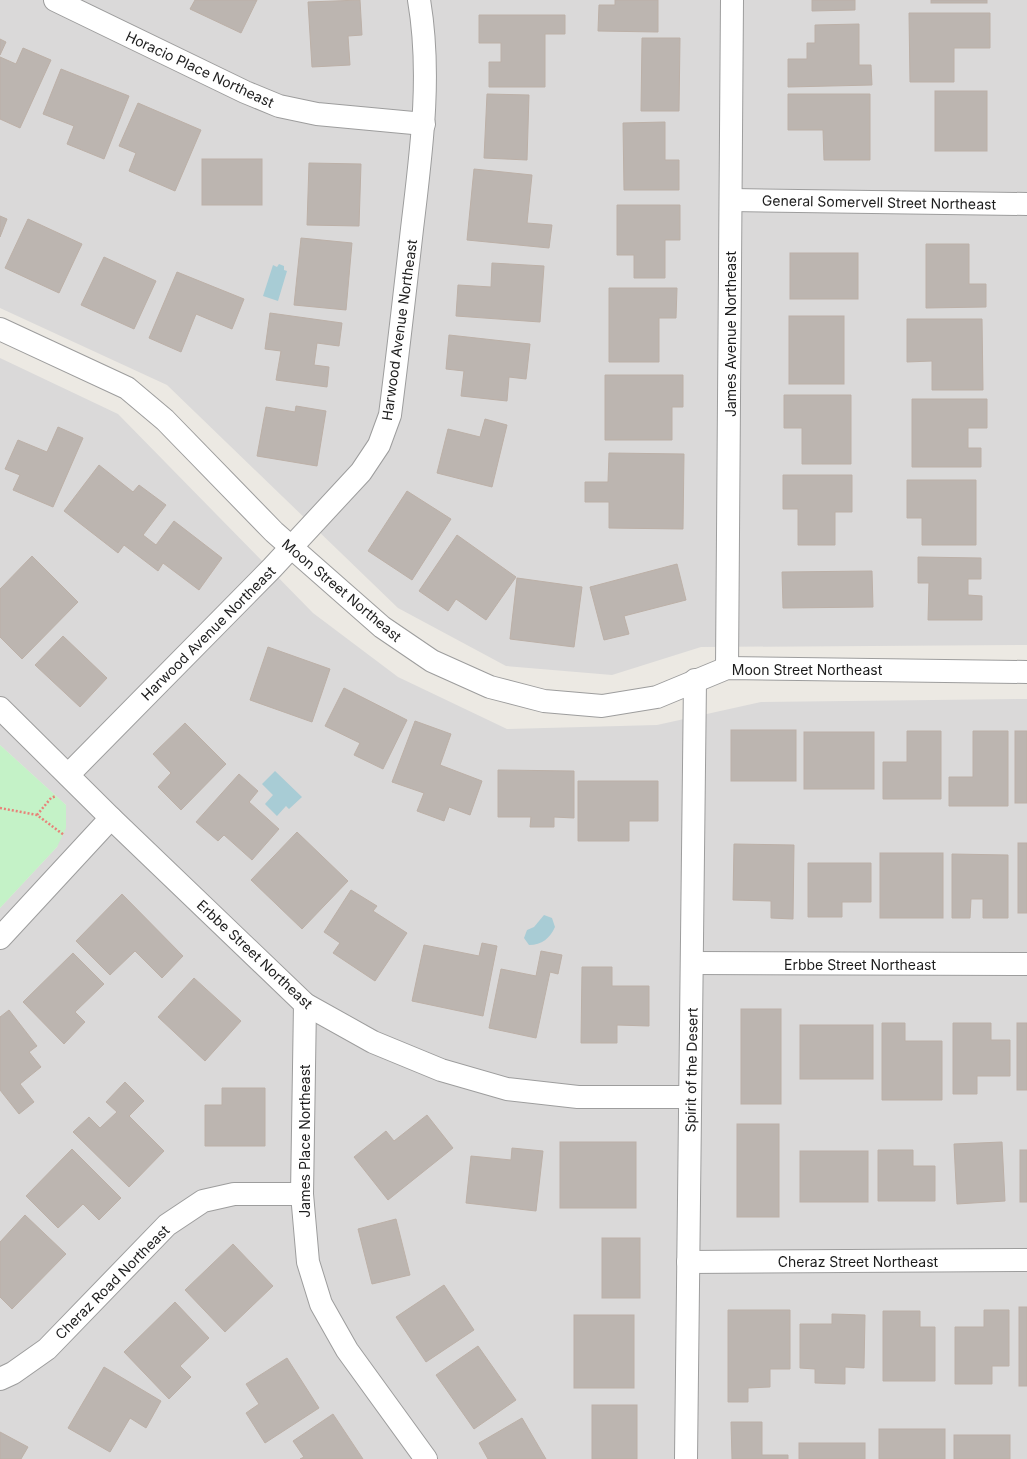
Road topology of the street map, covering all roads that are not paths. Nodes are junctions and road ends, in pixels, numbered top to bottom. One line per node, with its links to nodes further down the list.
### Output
1 (55, 0): 4 (street, Horacio Place Northeast)
2 (419, 0): 4 (street, Harwood Avenue Northeast)
3 (732, 0): 5 (street, James Avenue Northeast)
4 (424, 124): 8 (street, Harwood Avenue Northeast)
5 (730, 200): 6 (street, General Somervell Street Northeast); 9 (street, James Avenue Northeast)
6 (1027, 204)
7 (0, 329): 8 (street, Moon Street Northeast)
8 (291, 548): 11 (street, Moon Street Northeast); 13 (street, Harwood Avenue Northeast)
9 (727, 668): 10 (street, Moon Street Northeast); 11 (street, Moon Street Northeast)
10 (1027, 672)
11 (695, 680): 16 (street, Spirit of the Desert)
12 (0, 708): 13 (street, Erbbe Street Northeast)
13 (64, 785): 14 (street, Erbbe Street Northeast)
14 (111, 818): 15 (street); 18 (street, Erbbe Street Northeast)
15 (0, 938)
16 (692, 963): 17 (street, Erbbe Street Northeast); 19 (street, Spirit of the Desert)
17 (1027, 964)
18 (305, 1004): 19 (street, Erbbe Street Northeast); 20 (street, James Place Northeast)
19 (690, 1097): 22 (street, Spirit of the Desert)
20 (302, 1194): 23 (street, Cheraz Road Northeast); 24 (street, James Place Northeast)
21 (1027, 1260): 22 (street, Cheraz Street Northeast)
22 (688, 1262): 25 (street, Spirit of the Desert)
23 (0, 1379)
24 (426, 1459)
25 (686, 1459)

